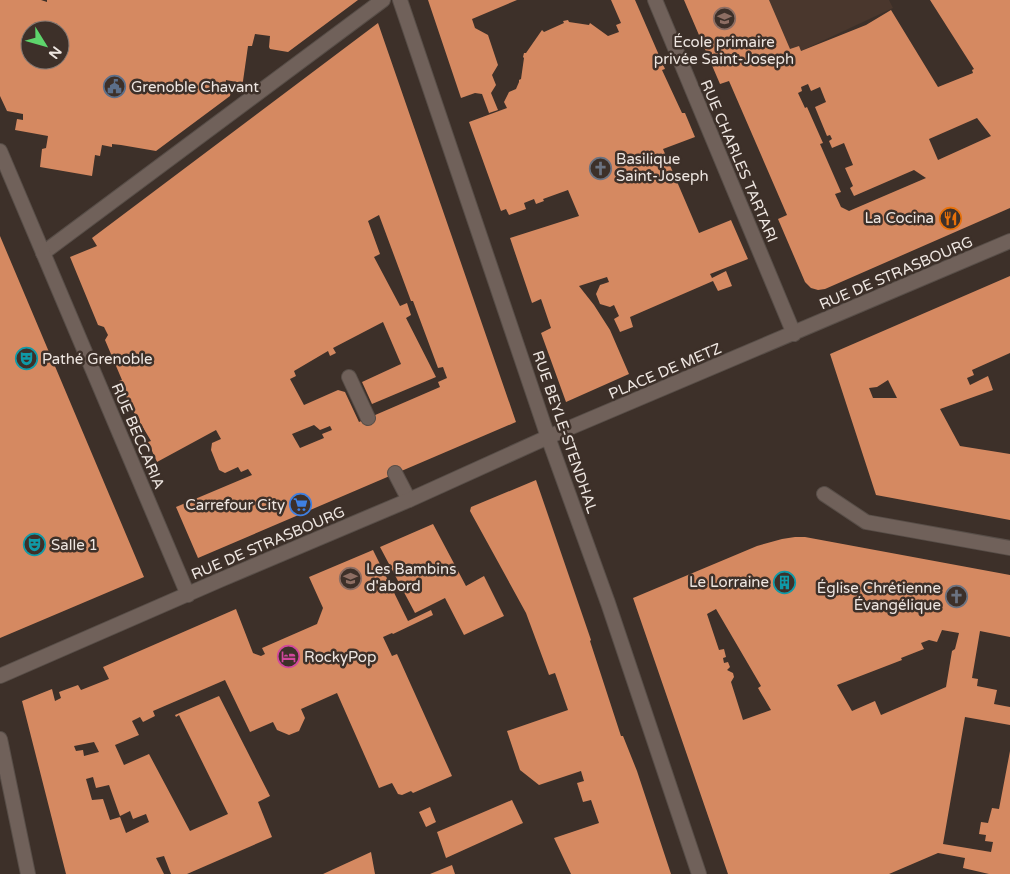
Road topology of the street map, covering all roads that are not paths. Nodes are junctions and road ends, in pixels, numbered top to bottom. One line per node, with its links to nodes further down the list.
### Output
1 (383, 0): 6 (street)
2 (400, 0): 10 (street, RUE BEYLE-STENDHAL)
3 (655, 0): 7 (street, RUE CHARLES TARTARI)
4 (0, 151): 6 (street, RUE BECCARIA)
5 (1010, 241): 7 (street, RUE DE STRASBOURG)
6 (43, 253): 15 (street, RUE BECCARIA)
7 (794, 334): 10 (street, PLACE DE METZ)
8 (348, 377): 9 (street)
9 (368, 418)
10 (548, 437): 13 (street, RUE DE STRASBOURG); 19 (street, RUE BEYLE-STENDHAL)
11 (396, 473): 13 (street)
12 (824, 494): 14 (street)
13 (409, 500): 15 (street, RUE DE STRASBOURG)
14 (1010, 548)
15 (188, 595): 16 (street, RUE DE STRASBOURG)
16 (0, 676)
17 (0, 739): 18 (street)
18 (28, 874)
19 (699, 874)

